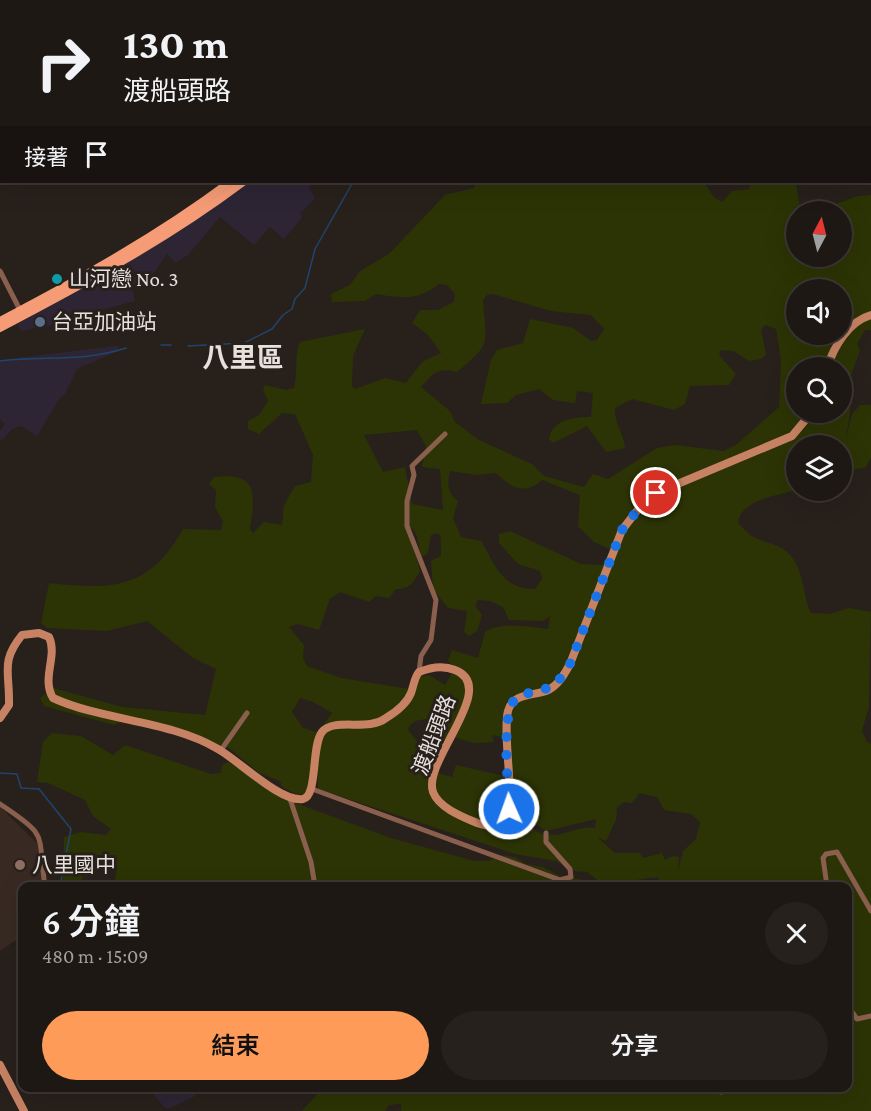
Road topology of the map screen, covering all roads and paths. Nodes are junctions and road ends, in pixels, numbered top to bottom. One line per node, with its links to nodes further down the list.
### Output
1 (229, 183): 4 (main road)
2 (242, 183): 4 (main road)
3 (0, 271): 4 (street)
4 (22, 313): 6 (main road); 7 (main road)
5 (871, 315): 8 (street)
6 (0, 321)
7 (0, 328)
8 (832, 357)
9 (803, 423): 11 (street, 渡船頭路)
10 (445, 434): 11 (street)
11 (419, 672): 15 (street, 渡船頭路)
12 (247, 713): 14 (street)
13 (0, 718): 14 (street)
14 (221, 750): 16 (street)
15 (312, 789): 16 (street); 18 (street)
16 (289, 796): 20 (street)
17 (0, 804): 19 (street)
18 (546, 833)
19 (45, 882)
20 (314, 882)
21 (826, 882): 22 (street)
22 (871, 911)
23 (852, 1012): 24 (street)
24 (871, 1016)
25 (0, 1065): 26 (street)
26 (24, 1111)

